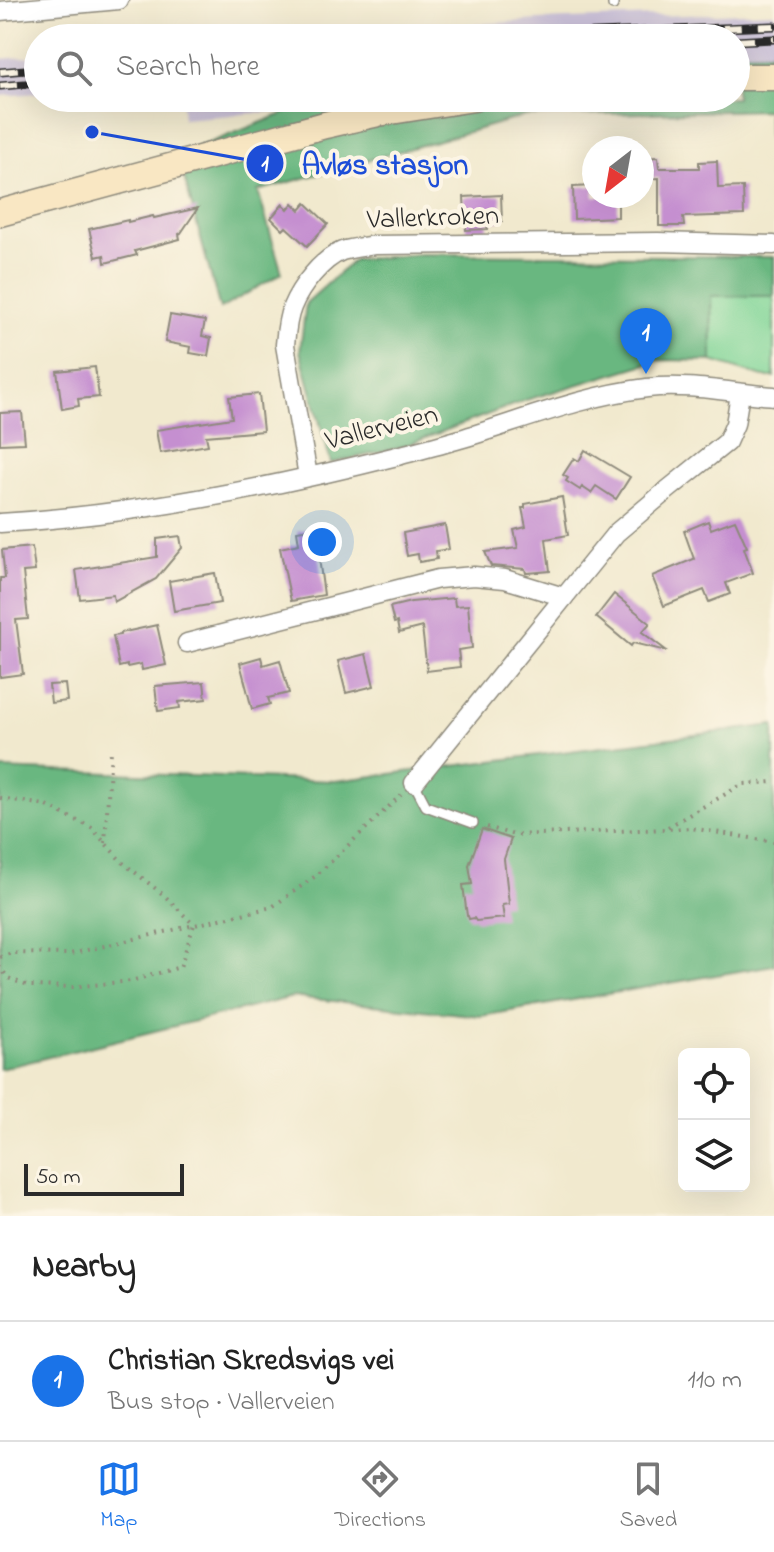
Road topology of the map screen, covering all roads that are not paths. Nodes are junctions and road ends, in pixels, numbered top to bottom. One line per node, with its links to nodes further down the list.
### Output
1 (119, 0): 2 (street)
2 (0, 11)
3 (750, 77): 4 (street)
4 (774, 77)
5 (384, 112): 6 (street)
6 (0, 213)
7 (774, 245): 10 (street, Vallerkroken)
8 (740, 394): 9 (street, Vallerveien); 10 (street, Vallerveien); 12 (street)
9 (774, 396)
10 (308, 476): 11 (street, Vallerveien)
11 (0, 523)
12 (564, 597): 13 (street); 14 (street)
13 (187, 643)
14 (414, 783): 15 (lane)
15 (473, 823)

